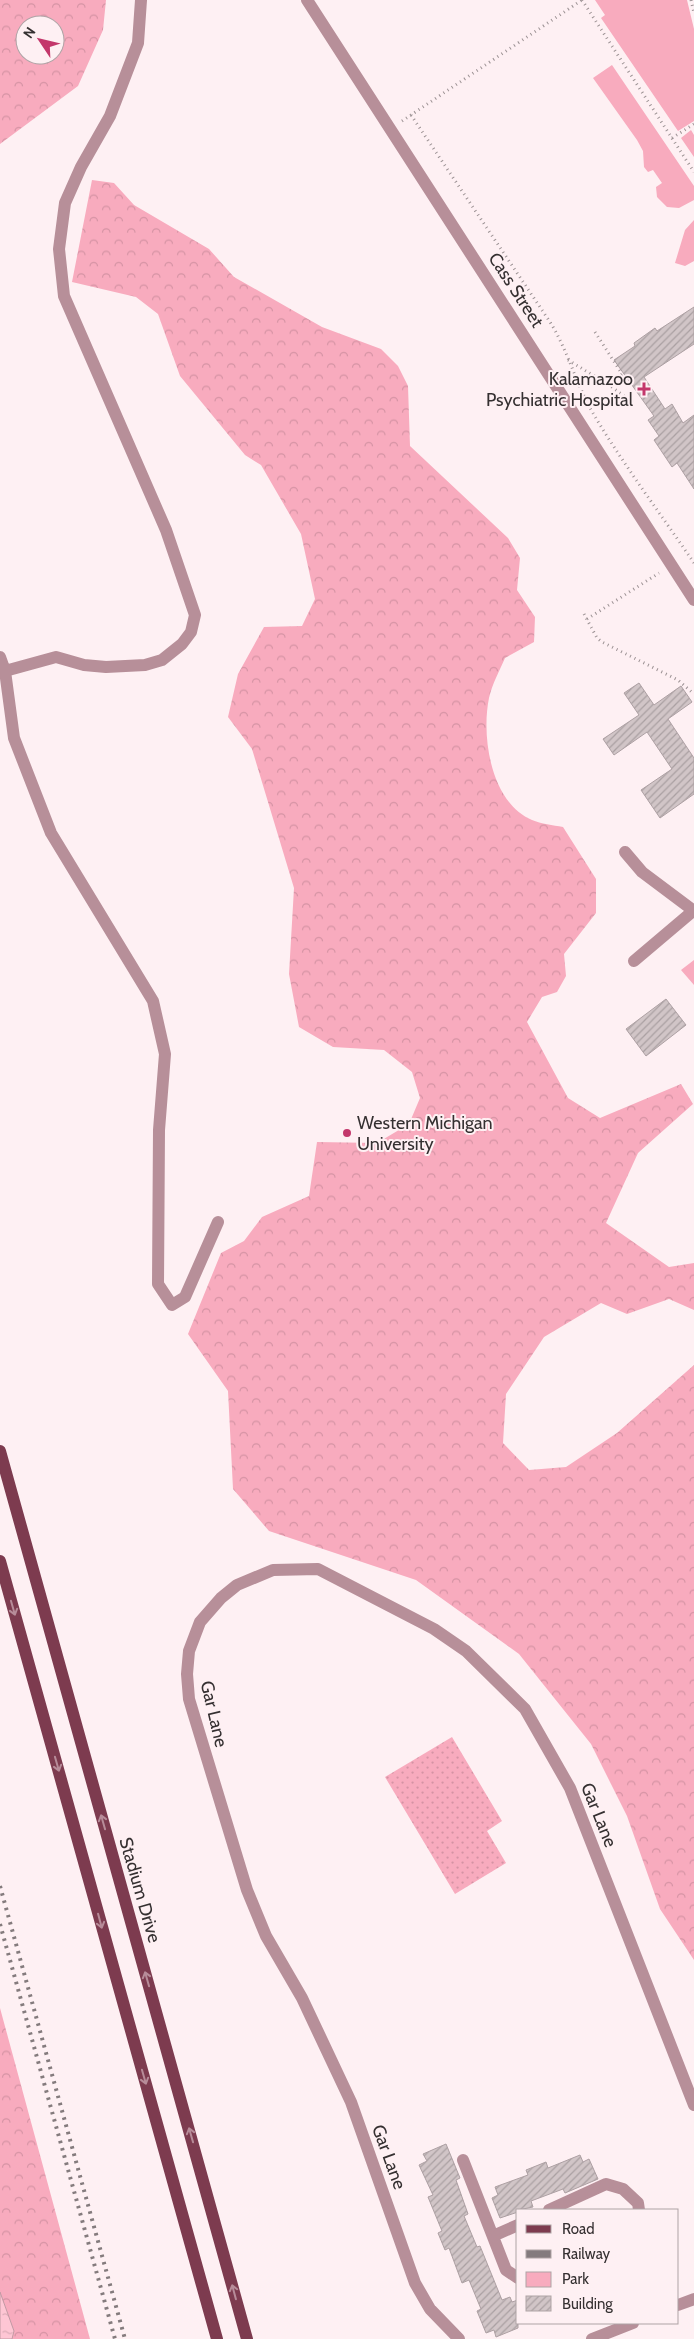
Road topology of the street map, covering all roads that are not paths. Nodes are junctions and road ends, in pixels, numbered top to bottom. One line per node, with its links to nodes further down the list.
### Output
1 (142, 0): 5 (street)
2 (307, 0): 3 (street, Cass Street)
3 (694, 600)
4 (0, 657): 5 (street)
5 (5, 671): 9 (street)
6 (625, 852): 7 (street)
7 (694, 911): 8 (street)
8 (634, 960)
9 (218, 1222)
10 (0, 1451): 23 (main road, Stadium Drive, one-way to 10)
11 (0, 1561): 22 (main road, one-way to 22)
12 (694, 2105): 24 (street, Gar Lane)
13 (463, 2160): 17 (street)
14 (551, 2209): 15 (street)
15 (639, 2209)
16 (516, 2226): 17 (street)
17 (493, 2236): 18 (street)
18 (516, 2277)
19 (694, 2299): 20 (street)
20 (679, 2303)
21 (630, 2324): 25 (street)
22 (217, 2339)
23 (247, 2339)
24 (459, 2339)
25 (592, 2339)

